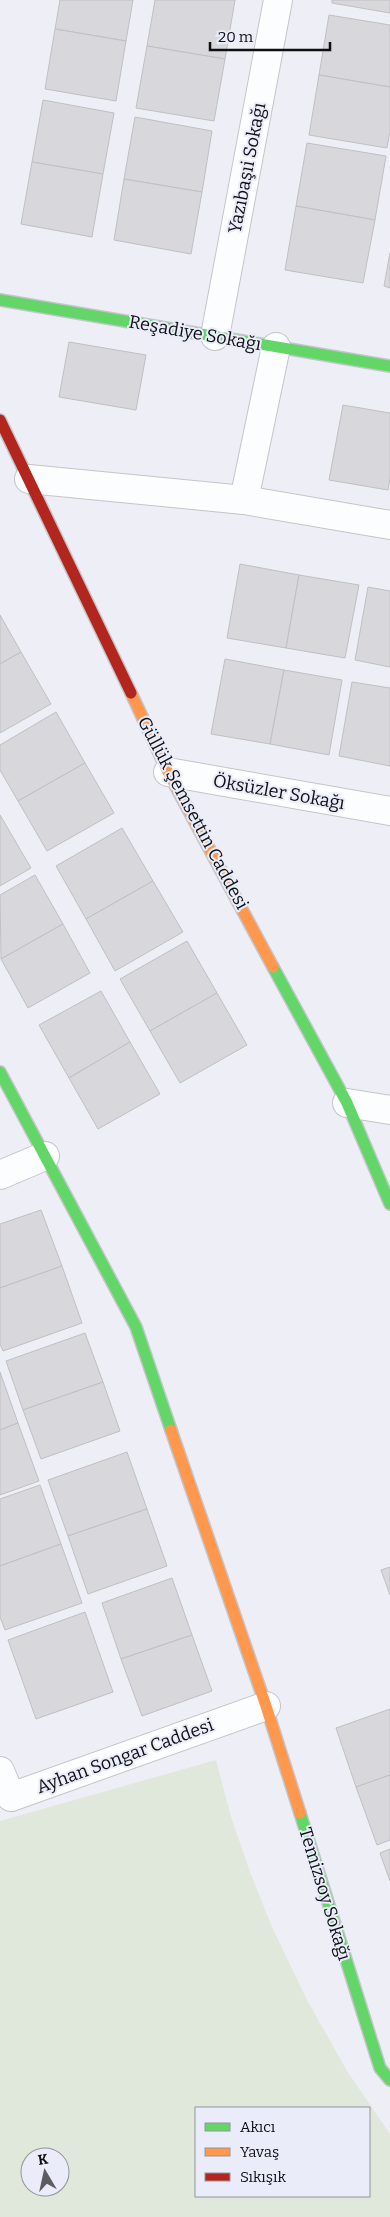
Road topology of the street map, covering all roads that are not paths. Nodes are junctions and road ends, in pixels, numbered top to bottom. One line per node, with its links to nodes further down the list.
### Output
1 (278, 0): 3 (street, Yazıbaşıi Sokağı)
2 (0, 300): 3 (street, Reşadiye Sokağı)
3 (215, 336): 4 (street, Reşadiye Sokağı)
4 (276, 347): 5 (street, Reşadiye Sokağı); 8 (street)
5 (390, 366)
6 (0, 420): 7 (street, Güllük Şemsettin Caddesi)
7 (29, 479): 8 (street); 10 (street, Güllük Şemsettin Caddesi)
8 (244, 500): 9 (street)
9 (390, 525)
10 (168, 772): 11 (street, Öksüzler Sokağı); 13 (street, Güllük Şemsettin Caddesi)
11 (390, 811)
12 (0, 1072): 15 (street, Temizsoy Sokağı)
13 (347, 1104): 14 (street); 17 (street, Güllük Şemsettin Caddesi)
14 (390, 1110)
15 (44, 1156): 16 (street); 18 (street, Temizsoy Sokağı)
16 (0, 1175)
17 (390, 1204)
18 (266, 1706): 19 (street, Ayhan Songar Caddesi); 20 (street, Temizsoy Sokağı)
19 (0, 1771)
20 (390, 2080)

